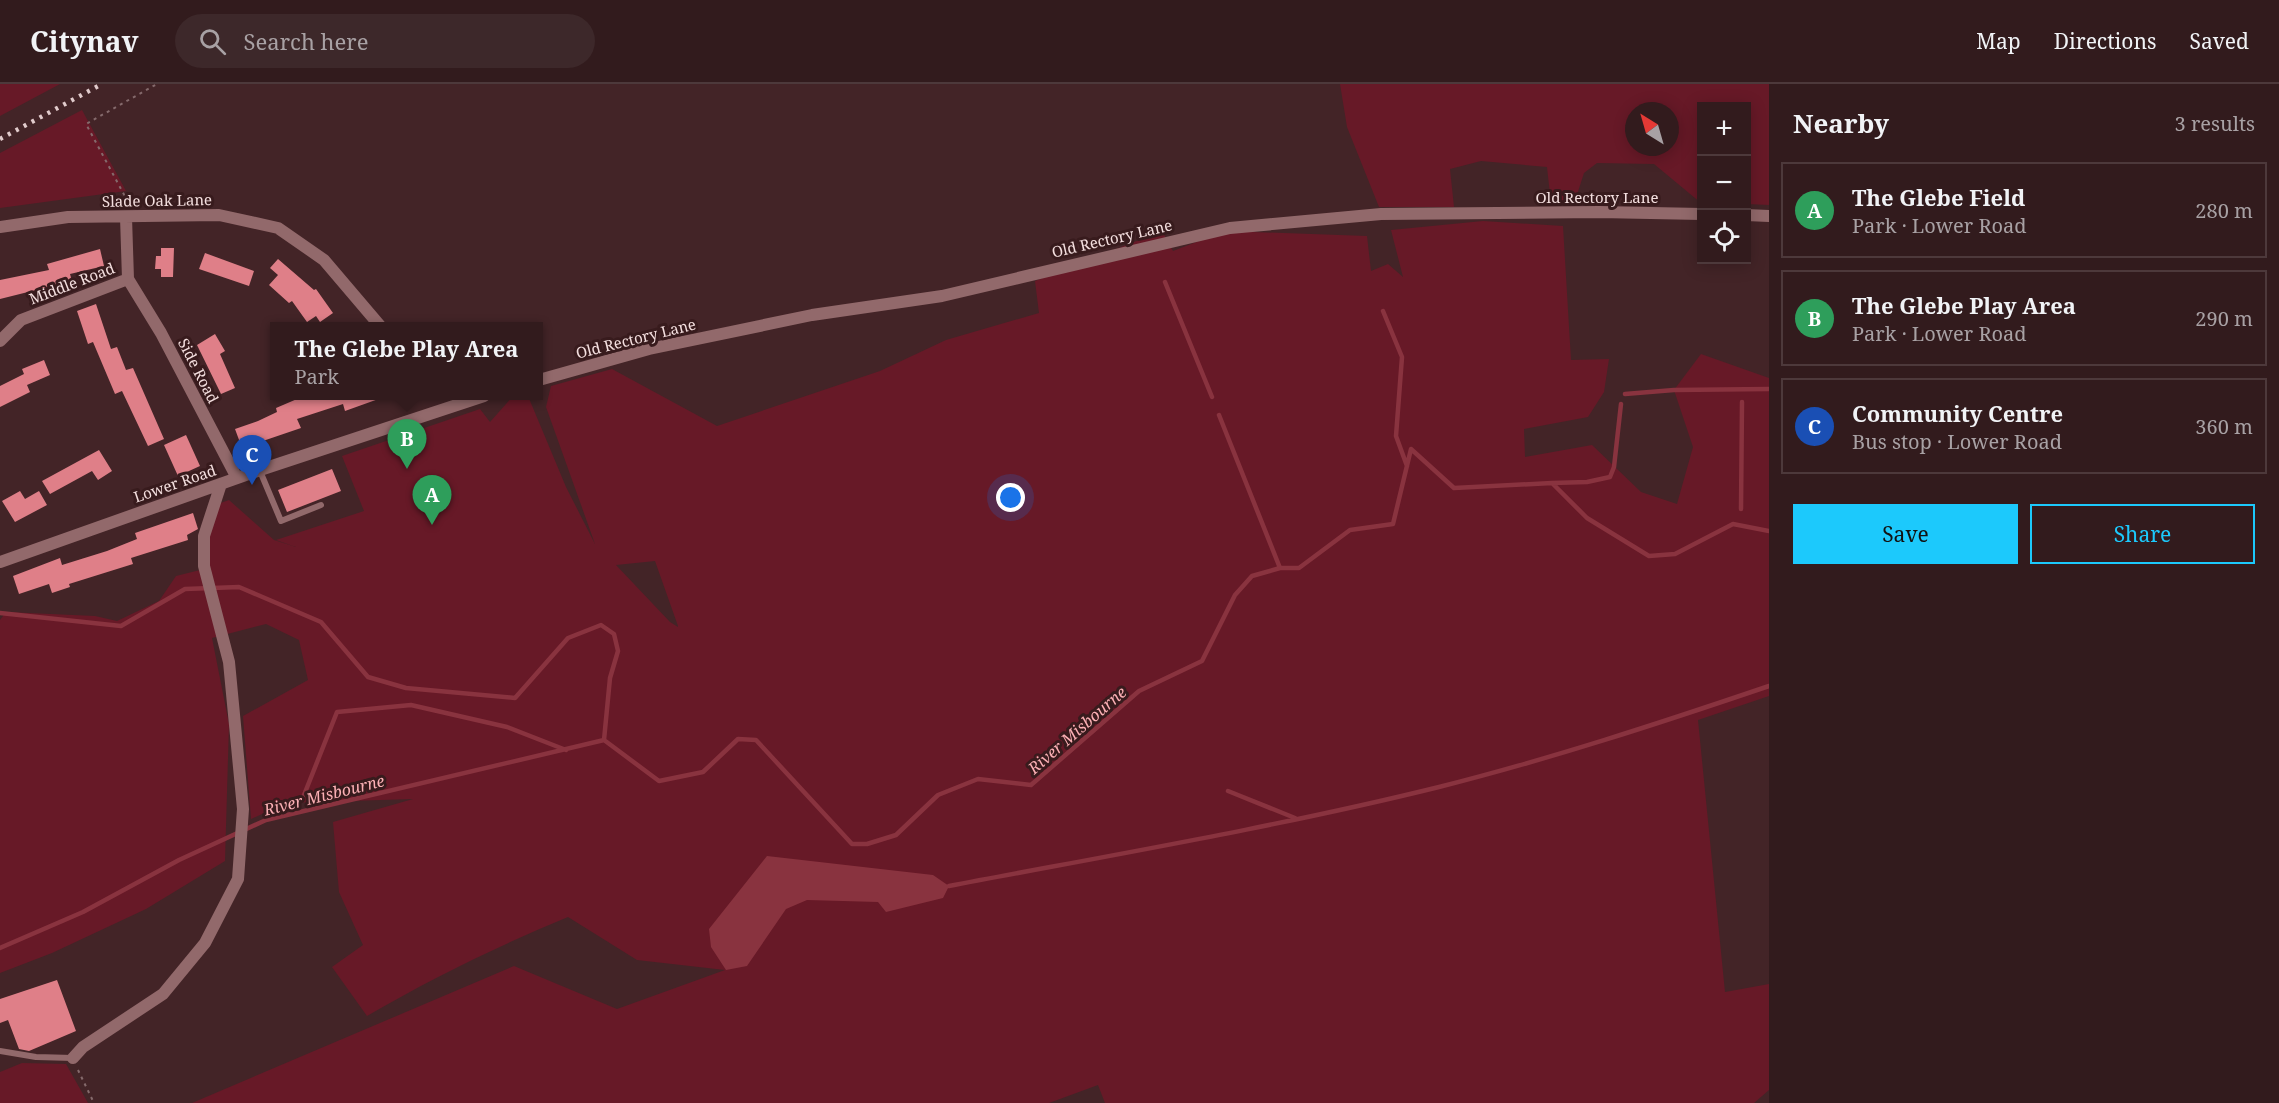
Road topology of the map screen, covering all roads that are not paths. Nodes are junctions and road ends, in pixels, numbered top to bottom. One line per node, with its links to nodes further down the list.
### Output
1 (1697, 214): 9 (street, Old Rectory Lane)
2 (1751, 215): 3 (street)
3 (1769, 216)
4 (126, 217): 5 (street, Slade Oak Lane); 6 (street); 7 (street, Slade Oak Lane)
5 (0, 227)
6 (128, 279): 8 (street, Middle Road); 12 (street, Side Road)
7 (377, 322)
8 (0, 341)
9 (543, 379)
10 (455, 400): 11 (street, Lower Road)
11 (260, 470): 12 (street, Lower Road); 14 (lane)
12 (237, 478): 13 (street, Lower Road)
13 (221, 484): 15 (street, Lower Road); 17 (street)
14 (321, 505)
15 (0, 562)
16 (0, 1051): 17 (lane)
17 (73, 1058)

